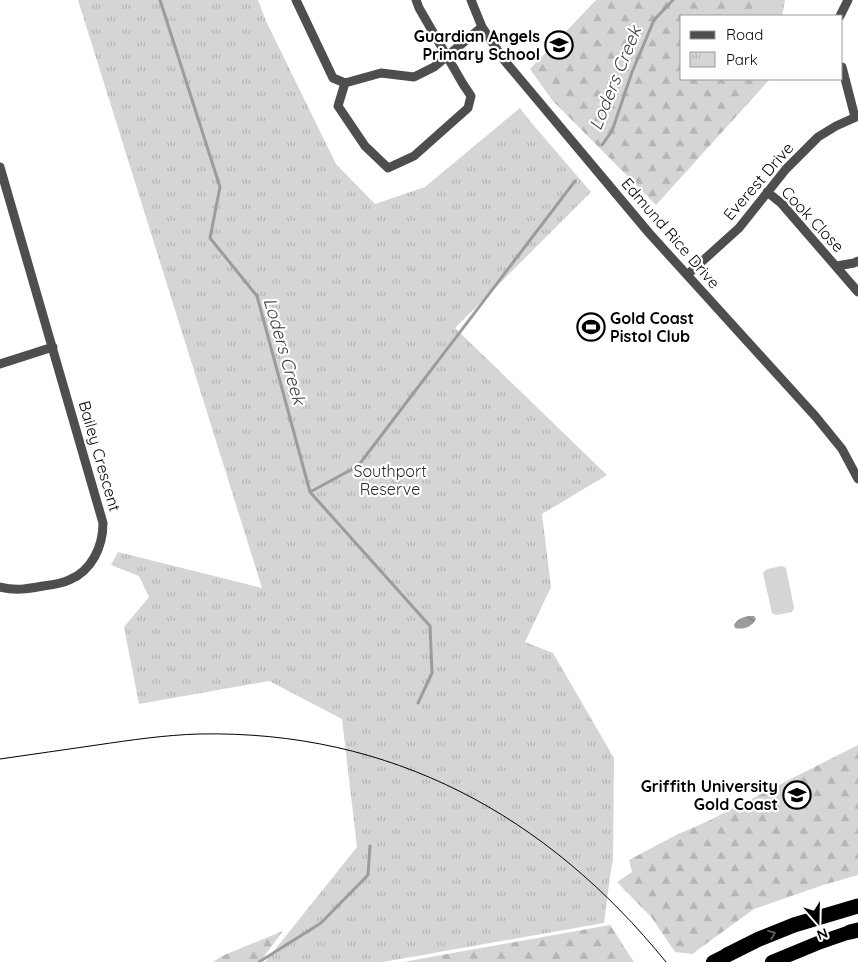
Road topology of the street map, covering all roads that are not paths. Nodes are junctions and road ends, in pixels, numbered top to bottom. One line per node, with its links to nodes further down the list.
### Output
1 (296, 0): 9 (street)
2 (416, 0): 7 (street)
3 (471, 0): 6 (street, Edmund Rice Drive)
4 (848, 0): 5 (street)
5 (840, 15)
6 (482, 28): 7 (street); 15 (street, Edmund Rice Drive)
7 (447, 56): 9 (street); 9 (street)
8 (843, 70): 10 (street)
9 (345, 84)
10 (856, 116): 12 (street, Everest Drive)
11 (0, 167): 17 (street, Bailey Crescent)
12 (767, 192): 14 (street, Cook Close); 15 (street, Everest Drive)
13 (858, 261): 14 (street, Cook Close)
14 (837, 266): 16 (street, Cook Close)
15 (687, 275): 19 (street, Edmund Rice Drive)
16 (858, 292)
17 (53, 347): 18 (street); 20 (street, Bailey Crescent)
18 (0, 364)
19 (858, 479)
20 (0, 587)
21 (858, 906): 23 (highway, one-way to 21)
22 (854, 931): 25 (highway)
23 (727, 954): 24 (highway)
24 (713, 962)
25 (772, 962)

